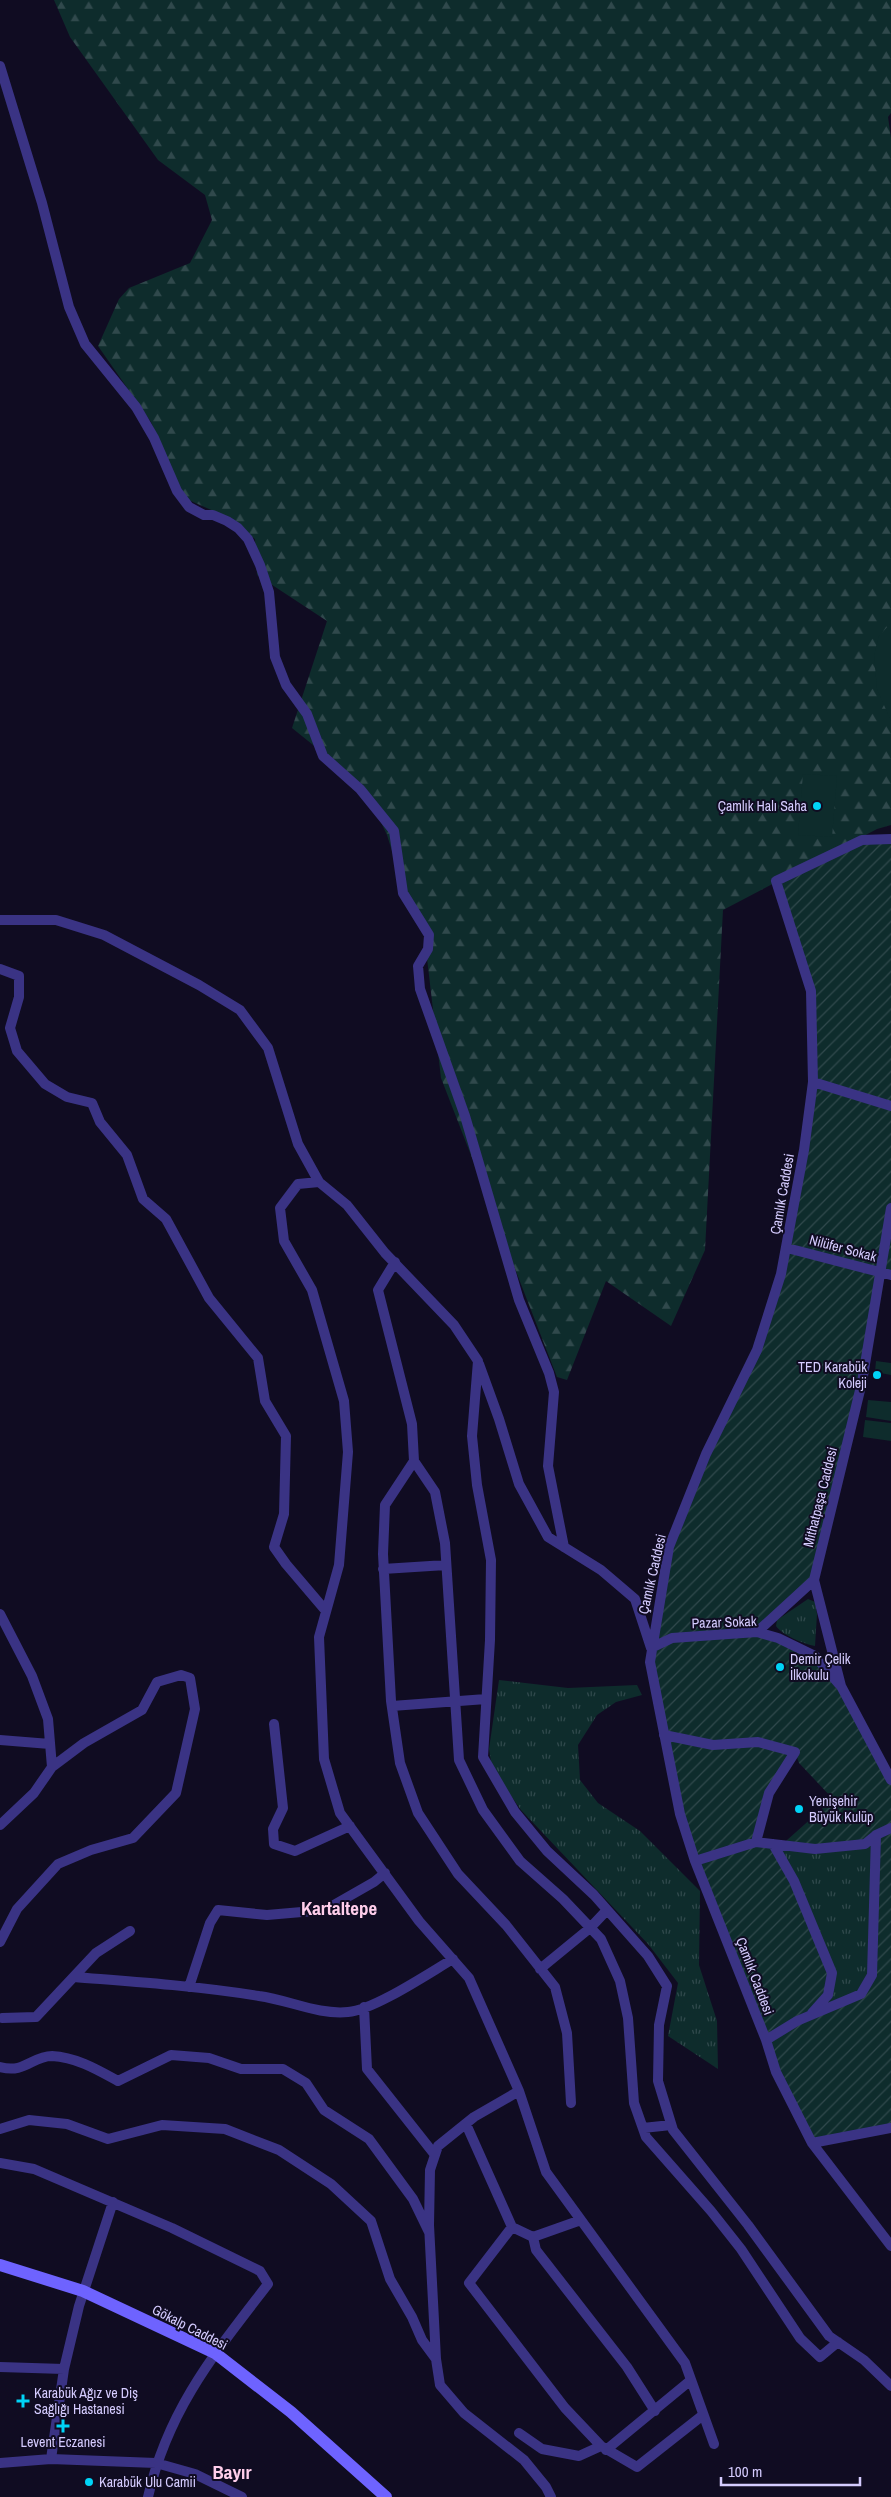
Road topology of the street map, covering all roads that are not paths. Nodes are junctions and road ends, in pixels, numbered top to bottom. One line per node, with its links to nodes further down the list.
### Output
1 (0, 66): 14 (street)
2 (891, 839): 5 (street, Çamlık Caddesi)
3 (0, 920): 7 (street)
4 (0, 969): 18 (street)
5 (813, 1082): 6 (street); 9 (street, Çamlık Caddesi)
6 (891, 1106)
7 (319, 1182): 10 (street); 18 (street)
8 (891, 1208): 11 (street, Mithatpaşa Caddesi)
9 (787, 1248): 11 (street, Nilüfer Sokak); 21 (street, Çamlık Caddesi)
10 (395, 1262): 12 (street); 13 (street)
11 (886, 1274): 17 (street, Mithatpaşa Caddesi)
12 (478, 1361): 14 (street); 23 (street)
13 (414, 1461): 15 (street); 16 (street)
14 (564, 1547): 21 (street)
15 (446, 1565): 16 (street); 24 (street)
16 (383, 1569): 25 (street)
17 (814, 1580): 20 (street); 22 (street, Mithatpaşa Caddesi)
18 (326, 1611): 33 (street)
19 (0, 1614): 29 (street)
20 (757, 1632): 21 (street, Pazar Sokak); 22 (street, Pazar Sokak)
21 (652, 1648): 27 (street, Çamlık Caddesi)
22 (841, 1686): 31 (street, Mithatpaşa Caddesi)
23 (486, 1699): 24 (street); 40 (street)
24 (455, 1703): 25 (street); 41 (street)
25 (392, 1706): 45 (street)
26 (274, 1724): 33 (street)
27 (664, 1735): 36 (street); 38 (street, Çamlık Caddesi)
28 (0, 1740): 29 (street)
29 (50, 1744): 30 (street)
30 (52, 1767): 32 (street); 43 (street)
31 (891, 1780)
32 (0, 1825)
33 (350, 1826): 39 (street)
34 (891, 1828): 35 (street)
35 (876, 1835): 37 (street); 50 (street)
36 (756, 1842): 37 (street); 38 (street)
37 (773, 1844): 50 (street)
38 (695, 1861): 51 (street, Çamlık Caddesi)
39 (385, 1873): 44 (street); 47 (street)
40 (607, 1910): 41 (street); 56 (street)
41 (590, 1928): 45 (street); 57 (street)
42 (130, 1931): 46 (street)
43 (0, 1942)
44 (453, 1960): 48 (street); 53 (street)
45 (540, 1969): 54 (street)
46 (74, 1977): 47 (street); 49 (street)
47 (189, 1987): 48 (street)
48 (364, 2007): 61 (street)
49 (2, 2018)
50 (797, 2022): 51 (street)
51 (766, 2040): 60 (street, Çamlık Caddesi)
52 (0, 2067): 66 (street)
53 (519, 2091): 55 (street); 64 (street)
54 (571, 2103)
55 (466, 2124): 61 (street); 65 (street)
56 (671, 2125): 57 (street); 71 (street)
57 (643, 2128): 71 (street)
58 (891, 2128): 60 (street)
59 (0, 2129): 73 (street)
60 (812, 2143): 68 (street, Çamlık Caddesi)
61 (435, 2156): 66 (street)
62 (0, 2163): 63 (street)
63 (113, 2202): 70 (street); 72 (street)
64 (582, 2220): 67 (street); 76 (street)
65 (512, 2228): 67 (street); 82 (street)
66 (429, 2232): 73 (street)
67 (533, 2237): 78 (street)
68 (891, 2246)
69 (0, 2265): 70 (street, Gökalp Caddesi)
70 (83, 2292): 72 (street, Gökalp Caddesi); 75 (street)
71 (838, 2342): 77 (street)
72 (214, 2353): 85 (street); 88 (street, Gökalp Caddesi)
73 (436, 2359): 89 (street)
74 (0, 2368): 75 (street)
75 (64, 2369): 83 (street)
76 (691, 2380): 78 (street); 79 (street)
77 (891, 2386)
78 (655, 2411): 82 (street)
79 (703, 2415): 81 (street); 82 (street)
80 (519, 2433): 82 (street)
81 (714, 2444)
82 (604, 2448)
83 (51, 2459): 84 (street); 85 (street)
84 (0, 2463)
85 (156, 2463): 86 (street); 87 (street)
86 (148, 2497)
87 (242, 2497)
88 (386, 2497)
89 (551, 2497)

